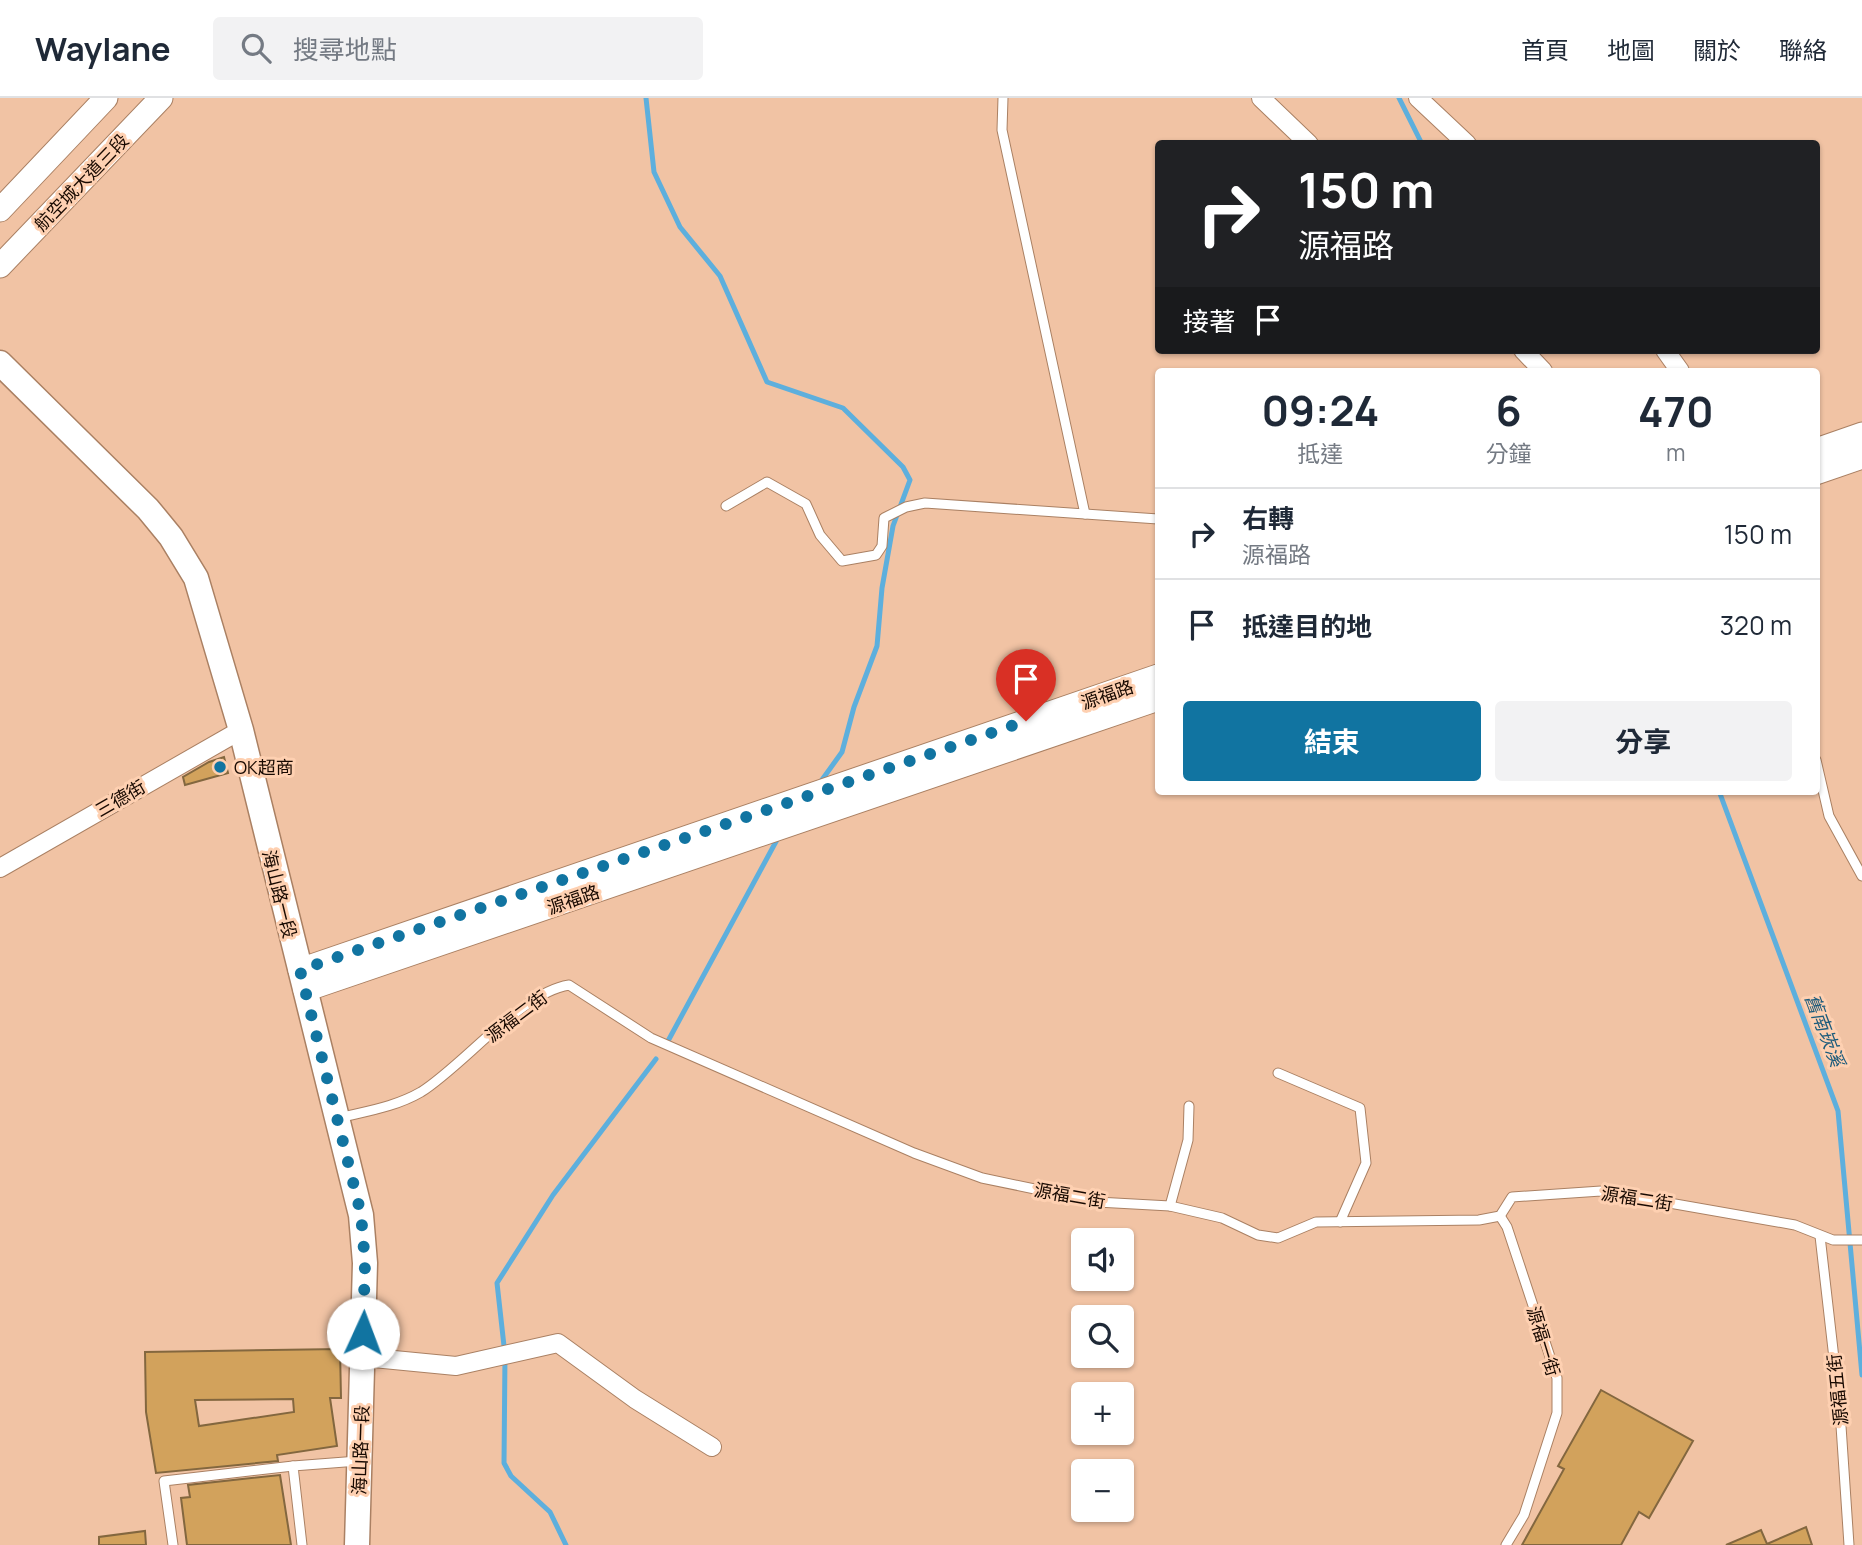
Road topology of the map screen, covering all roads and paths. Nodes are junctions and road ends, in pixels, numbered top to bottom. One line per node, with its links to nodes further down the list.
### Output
1 (106, 98): 8 (street)
2 (161, 98): 9 (street, 航空城大道三段)
3 (1003, 98): 18 (lane)
4 (1261, 98): 6 (street)
5 (1418, 98): 7 (street)
6 (1305, 140)
7 (1463, 140)
8 (0, 209)
9 (0, 266)
10 (1527, 354): 12 (street)
11 (0, 362): 22 (main road, 海山路一段)
12 (1540, 368)
13 (1862, 434): 14 (street)
14 (1820, 449)
15 (1862, 457): 16 (street)
16 (1820, 471)
17 (726, 506): 18 (lane)
18 (1085, 514): 19 (lane)
19 (1155, 519)
20 (1155, 677): 26 (street, 源福路)
21 (1155, 700): 26 (street, 源福路)
22 (241, 730): 24 (street, 三德街); 26 (main road, 海山路一段)
23 (1820, 777): 25 (lane)
24 (0, 868)
25 (1862, 877)
26 (302, 980): 29 (main road, 海山路一段)
27 (1278, 1073): 32 (lane)
28 (1189, 1106): 30 (lane)
29 (338, 1118): 30 (lane, 源福二街); 35 (main road, 海山路一段)
30 (1170, 1206): 32 (lane, 源福二街)
31 (1500, 1216): 32 (lane, 源福二街); 33 (lane, 源福二街); 42 (lane, 源福一街)
32 (1340, 1222)
33 (1820, 1236): 34 (lane, 源福二街); 43 (lane, 源福五街)
34 (1862, 1240)
35 (362, 1357): 36 (street); 37 (main road, 海山路一段)
36 (712, 1447)
37 (359, 1461): 38 (lane); 41 (main road, 海山路一段)
38 (293, 1466): 39 (lane); 40 (lane)
39 (173, 1545)
40 (302, 1545)
41 (357, 1545)
42 (1506, 1545)
43 (1849, 1545)

